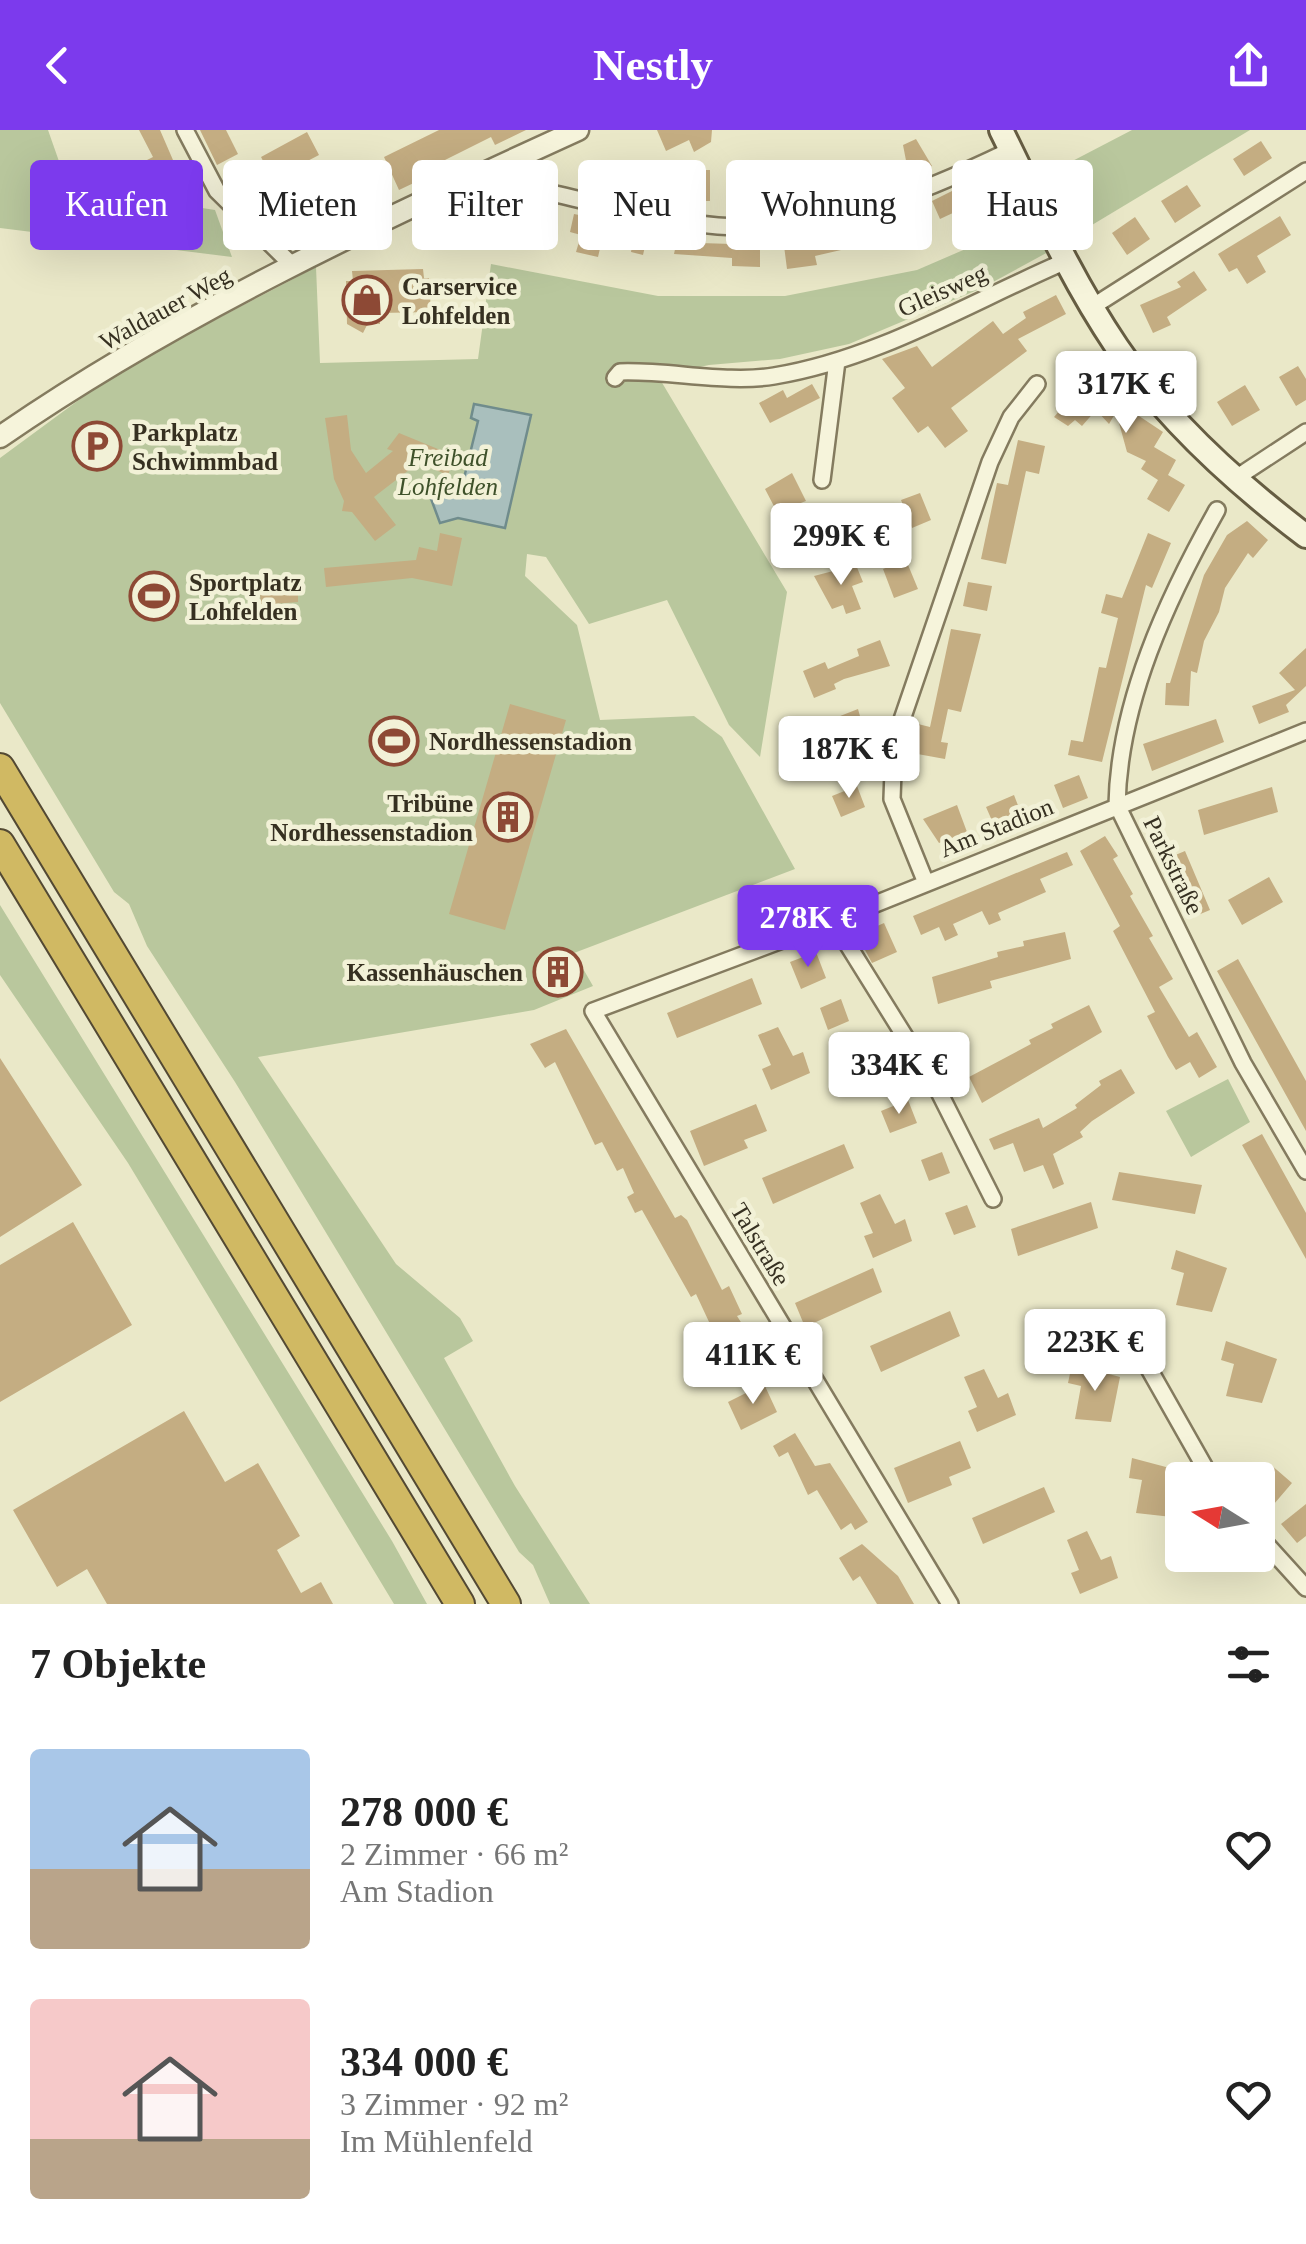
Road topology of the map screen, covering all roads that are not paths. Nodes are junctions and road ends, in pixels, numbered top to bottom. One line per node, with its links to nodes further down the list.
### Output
1 (185, 130): 9 (street)
2 (578, 130): 4 (street, Waldauer Weg)
3 (1006, 140): 6 (street); 8 (main road)
4 (514, 160)
5 (1306, 171): 10 (street)
6 (558, 195)
7 (412, 208): 9 (street, Waldauer Weg)
8 (1066, 261): 10 (main road); 11 (street, Gleisweg)
9 (294, 266): 15 (street, Waldauer Weg)
10 (1092, 307): 16 (main road)
11 (837, 361): 12 (street, Gleisweg); 17 (street)
12 (615, 378)
13 (1037, 384): 24 (street)
14 (1306, 432): 16 (street)
15 (0, 437)
16 (1236, 478): 19 (main road)
17 (822, 480)
18 (1217, 510): 22 (street, Parkstraße)
19 (1306, 536)
20 (1305, 734): 22 (street, Am Stadion)
21 (0, 768): 34 (highway)
22 (1117, 805): 24 (street, Am Stadion); 27 (street, Parkstraße)
23 (0, 844): 33 (highway)
24 (926, 883): 25 (street, Am Stadion)
25 (833, 922): 26 (street, Am Stadion); 28 (street)
26 (593, 1011): 35 (street, Talstraße)
27 (1306, 1171)
28 (993, 1198)
29 (1056, 1327): 30 (street)
30 (1202, 1462)
31 (1275, 1554): 32 (street)
32 (1306, 1588)
33 (460, 1604)
34 (506, 1604)
35 (950, 1604)

